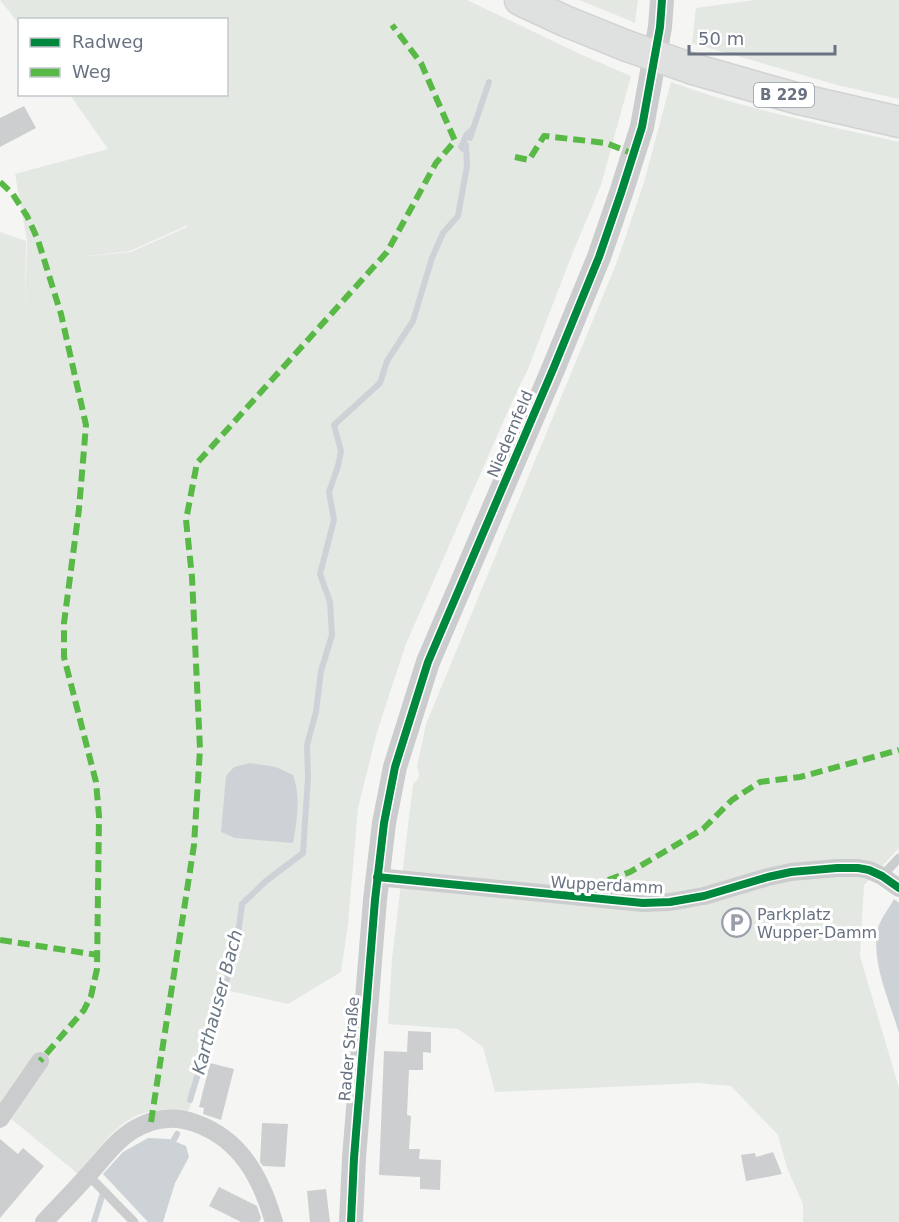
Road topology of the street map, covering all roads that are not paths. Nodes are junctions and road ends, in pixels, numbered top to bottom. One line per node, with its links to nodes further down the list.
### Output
1 (520, 0): 3 (main road, B 229, bridge)
2 (663, 0): 6 (street, Niedernfeld)
3 (899, 122)
4 (899, 858): 5 (lane)
5 (882, 876): 6 (street, Wupperdamm); 7 (street, Wupperdamm)
6 (377, 878): 14 (street, Rader Straße)
7 (899, 888)
8 (40, 1060): 9 (street)
9 (0, 1119)
10 (88, 1175): 11 (street); 12 (lane); 13 (street)
11 (44, 1222)
12 (134, 1222)
13 (274, 1222)
14 (351, 1222)

